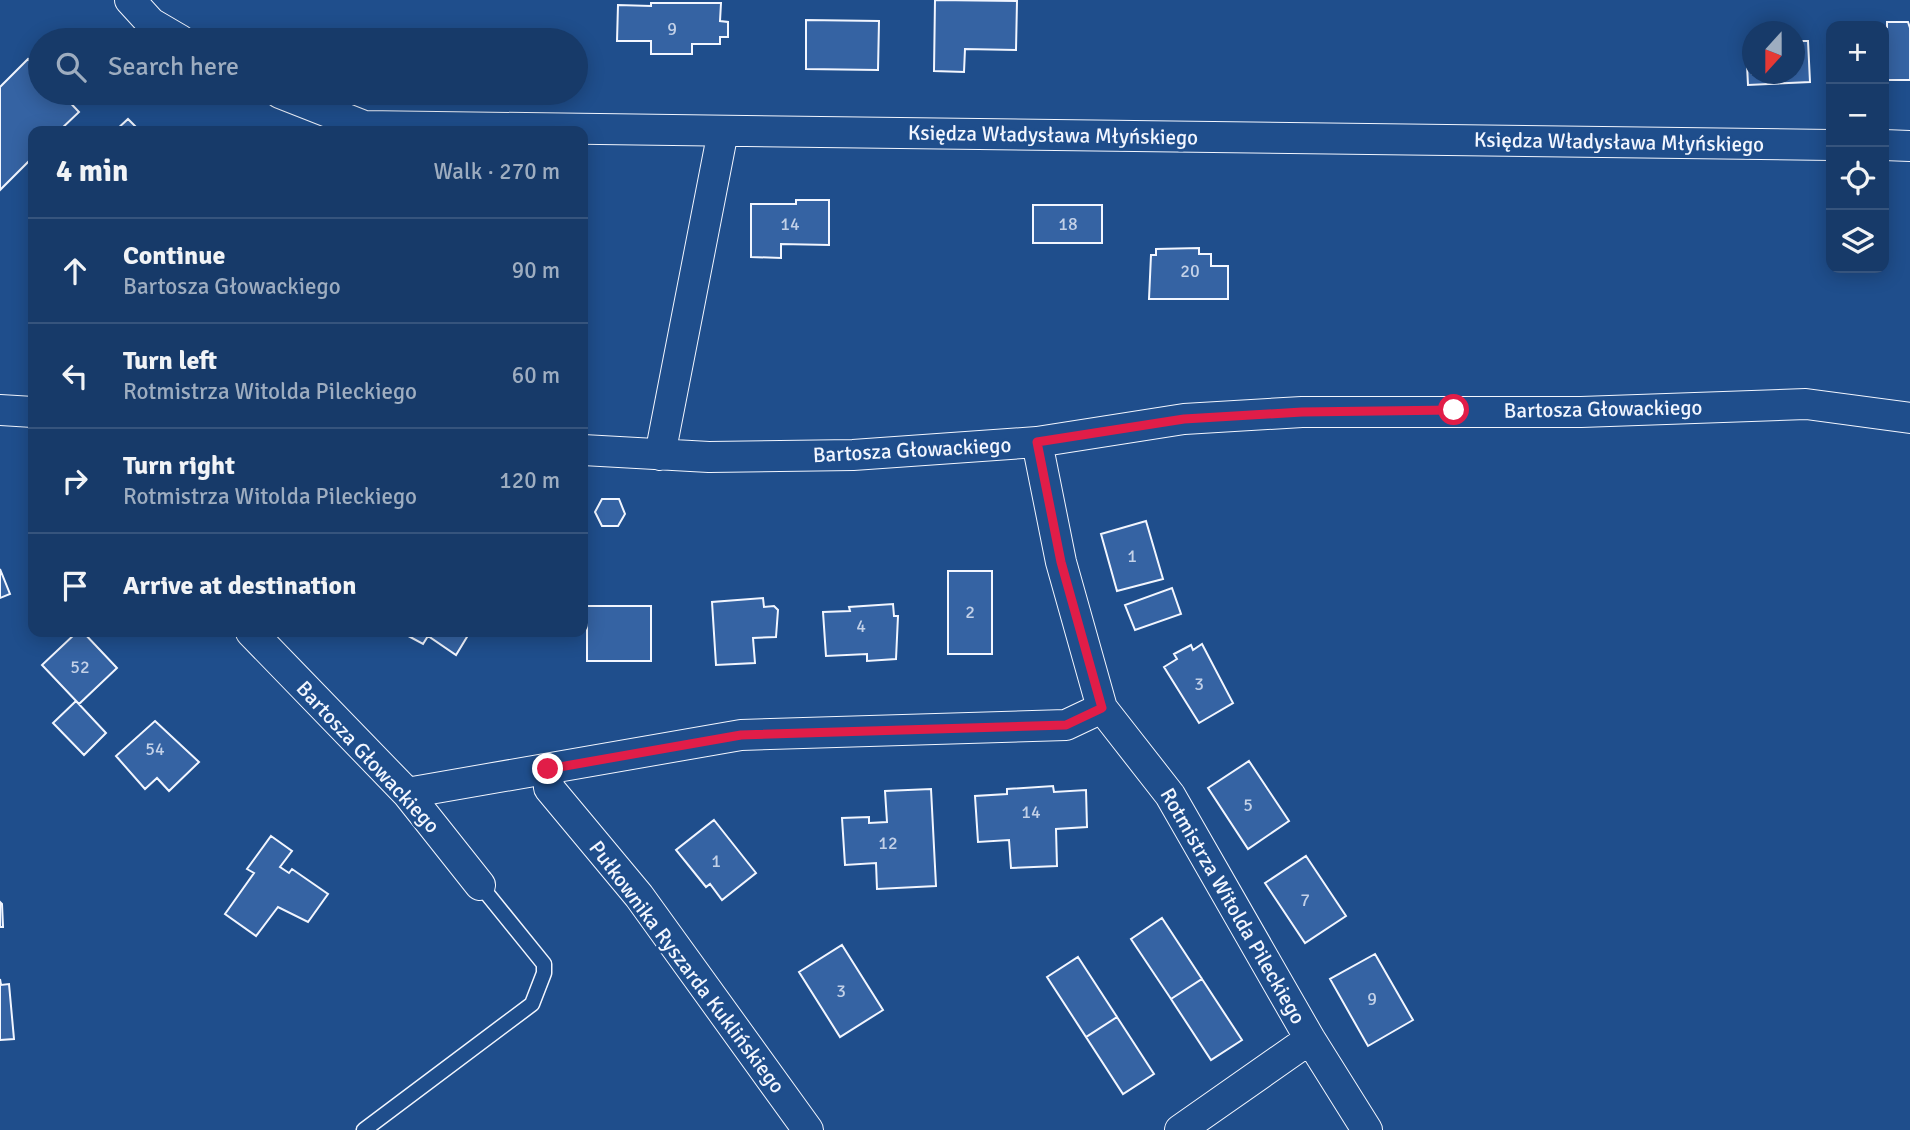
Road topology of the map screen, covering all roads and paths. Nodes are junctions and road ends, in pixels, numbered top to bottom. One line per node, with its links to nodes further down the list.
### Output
1 (130, 0): 2 (street)
2 (160, 28)
3 (311, 105): 4 (street, Księdza Władysława Młyńskiego)
4 (365, 126)
5 (588, 129): 6 (street, Księdza Władysława Młyńskiego)
6 (723, 131): 7 (street, Księdza Władysława Młyńskiego); 15 (street)
7 (1826, 145)
8 (1889, 145): 9 (street)
9 (1910, 146)
10 (0, 410): 11 (street)
11 (28, 412)
12 (1910, 418): 13 (street, Bartosza Głowackiego)
13 (1037, 442): 15 (street, Bartosza Głowackiego); 17 (street, Rotmistrza Witolda Pileckiego)
14 (588, 450): 15 (street, Bartosza Głowackiego)
15 (660, 455)
16 (256, 637): 19 (street, Bartosza Głowackiego)
17 (1102, 708): 18 (street); 21 (street, Rotmistrza Witolda Pileckiego)
18 (548, 769): 19 (street); 23 (street, Pułkownika Ryszarda Kuklińskiego)
19 (407, 793): 20 (street, Bartosza Głowackiego)
20 (480, 885): 22 (lane)
21 (1310, 1039): 24 (street, Rotmistrza Witolda Pileckiego); 25 (street, Rotmistrza Witolda Pileckiego)
22 (364, 1130)
23 (808, 1130)
24 (1180, 1130)
25 (1367, 1130)

